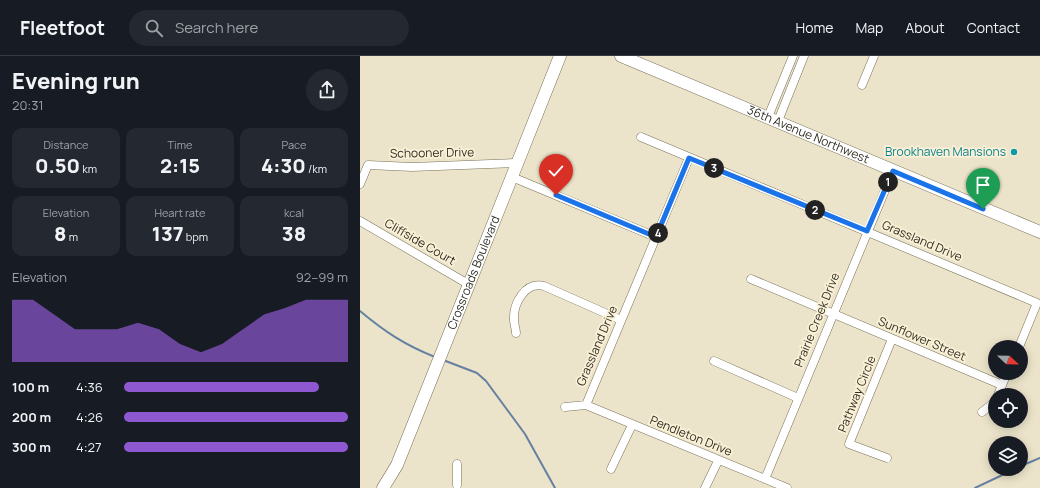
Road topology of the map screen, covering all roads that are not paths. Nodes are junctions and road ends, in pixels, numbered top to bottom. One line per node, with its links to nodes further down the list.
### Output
1 (560, 56): 10 (street, Crossroads Boulevard)
2 (620, 56): 7 (street, 36th Avenue Northwest)
3 (793, 56): 7 (street)
4 (804, 56): 7 (street)
5 (874, 56): 6 (street)
6 (862, 85)
7 (773, 119): 11 (street, 36th Avenue Northwest)
8 (641, 137): 9 (street)
9 (689, 158): 15 (street, Grassland Drive); 17 (street, Grassland Drive)
10 (517, 163): 12 (street, Crossroads Boulevard); 13 (street, Schooner Drive)
11 (893, 171): 15 (street, Prairie Creek Drive); 16 (street, 36th Avenue Northwest)
12 (512, 177): 17 (street); 19 (street, Crossroads Boulevard)
13 (360, 184)
14 (360, 220): 19 (street, Cliffside Court)
15 (867, 231): 20 (street, Prairie Creek Drive); 24 (street, Grassland Drive)
16 (1040, 232)
17 (656, 237): 21 (street, Grassland Drive)
18 (751, 279): 20 (street, Sunflower Street)
19 (468, 284): 41 (street, Crossroads Boulevard)
20 (832, 314): 23 (street, Sunflower Street); 29 (street, Prairie Creek Drive)
21 (621, 320): 22 (street); 30 (street, Grassland Drive)
22 (516, 333)
23 (892, 339): 27 (street, Sunflower Street); 35 (street, Pathway Circle)
24 (1022, 340)
25 (714, 362): 29 (street)
26 (1004, 380): 27 (street)
27 (1002, 385): 28 (street)
28 (1001, 388)
29 (798, 398): 39 (street, Prairie Creek Drive)
30 (586, 405): 31 (street); 34 (street, Pendleton Drive)
31 (565, 407)
32 (988, 407): 33 (street)
33 (982, 412)
34 (632, 425): 36 (street, Pendleton Drive); 38 (street)
35 (887, 458)
36 (718, 461): 39 (street, Pendleton Drive); 42 (street)
37 (457, 464): 40 (street)
38 (611, 469)
39 (765, 479): 43 (street, Pendleton Drive)
40 (458, 487)
41 (383, 488)
42 (705, 488)
43 (787, 488)

